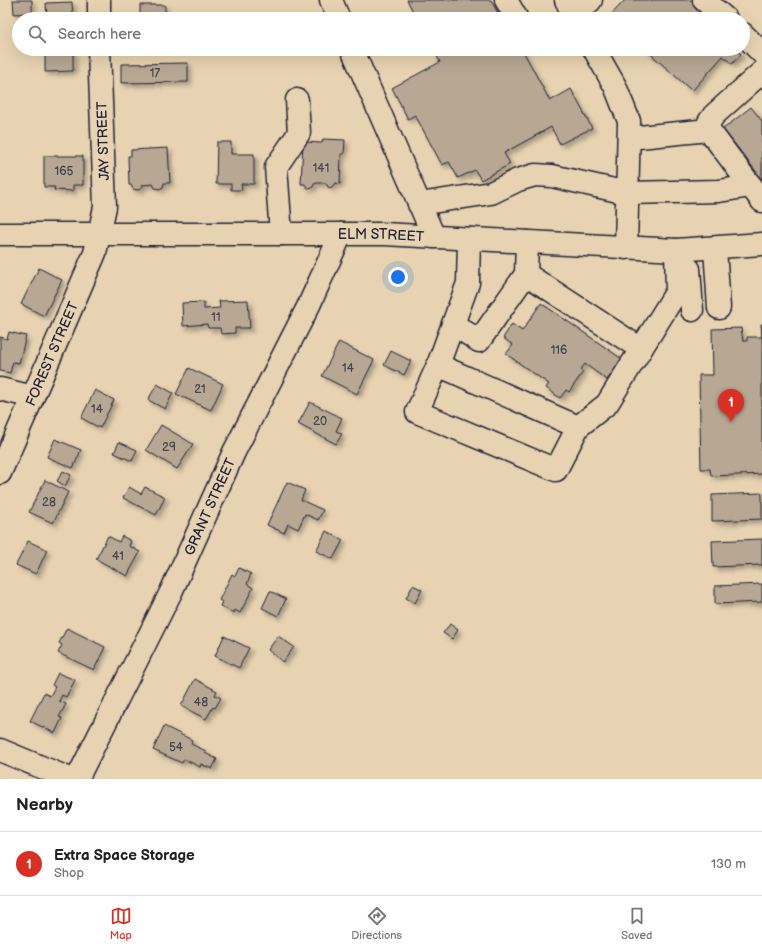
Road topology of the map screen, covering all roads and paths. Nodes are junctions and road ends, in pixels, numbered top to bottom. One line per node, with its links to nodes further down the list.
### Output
1 (99, 0): 6 (street)
2 (331, 0): 7 (street)
3 (506, 0): 8 (street)
4 (591, 0): 9 (street)
5 (704, 0): 10 (street)
6 (99, 12)
7 (336, 12)
8 (513, 12)
9 (576, 12)
10 (718, 12)
11 (750, 41): 12 (street)
12 (762, 53)
13 (99, 56): 23 (street, JAY STREET)
14 (355, 56): 22 (street)
15 (598, 56): 19 (street)
16 (762, 72): 18 (street)
17 (297, 100): 25 (street)
18 (709, 130): 19 (street); 21 (street)
19 (629, 138): 20 (street)
20 (628, 193): 21 (street); 22 (street); 31 (street)
21 (756, 194)
22 (419, 204): 27 (street)
23 (99, 233): 24 (street, ELM STREET); 25 (street, ELM STREET); 41 (street, FOREST STREET)
24 (0, 234)
25 (281, 234): 26 (street, ELM STREET)
26 (341, 234): 27 (street, ELM STREET); 46 (street, GRANT STREET)
27 (434, 237): 28 (street, ELM STREET)
28 (469, 239): 29 (street, ELM STREET); 37 (street)
29 (527, 242): 31 (street, ELM STREET); 34 (street)
30 (762, 244): 32 (street, ELM STREET)
31 (626, 248): 33 (street, ELM STREET)
32 (715, 248): 33 (street, ELM STREET); 35 (street)
33 (682, 250): 36 (street); 38 (street)
34 (526, 274): 37 (street); 38 (street)
35 (719, 308)
36 (692, 310)
37 (453, 324): 39 (street)
38 (641, 349): 42 (street)
39 (438, 365): 42 (street); 42 (street)
40 (0, 389): 41 (street)
41 (32, 396): 43 (street, FOREST STREET)
42 (578, 427)
43 (0, 473)
44 (0, 750): 45 (street)
45 (70, 779)
46 (77, 779)

